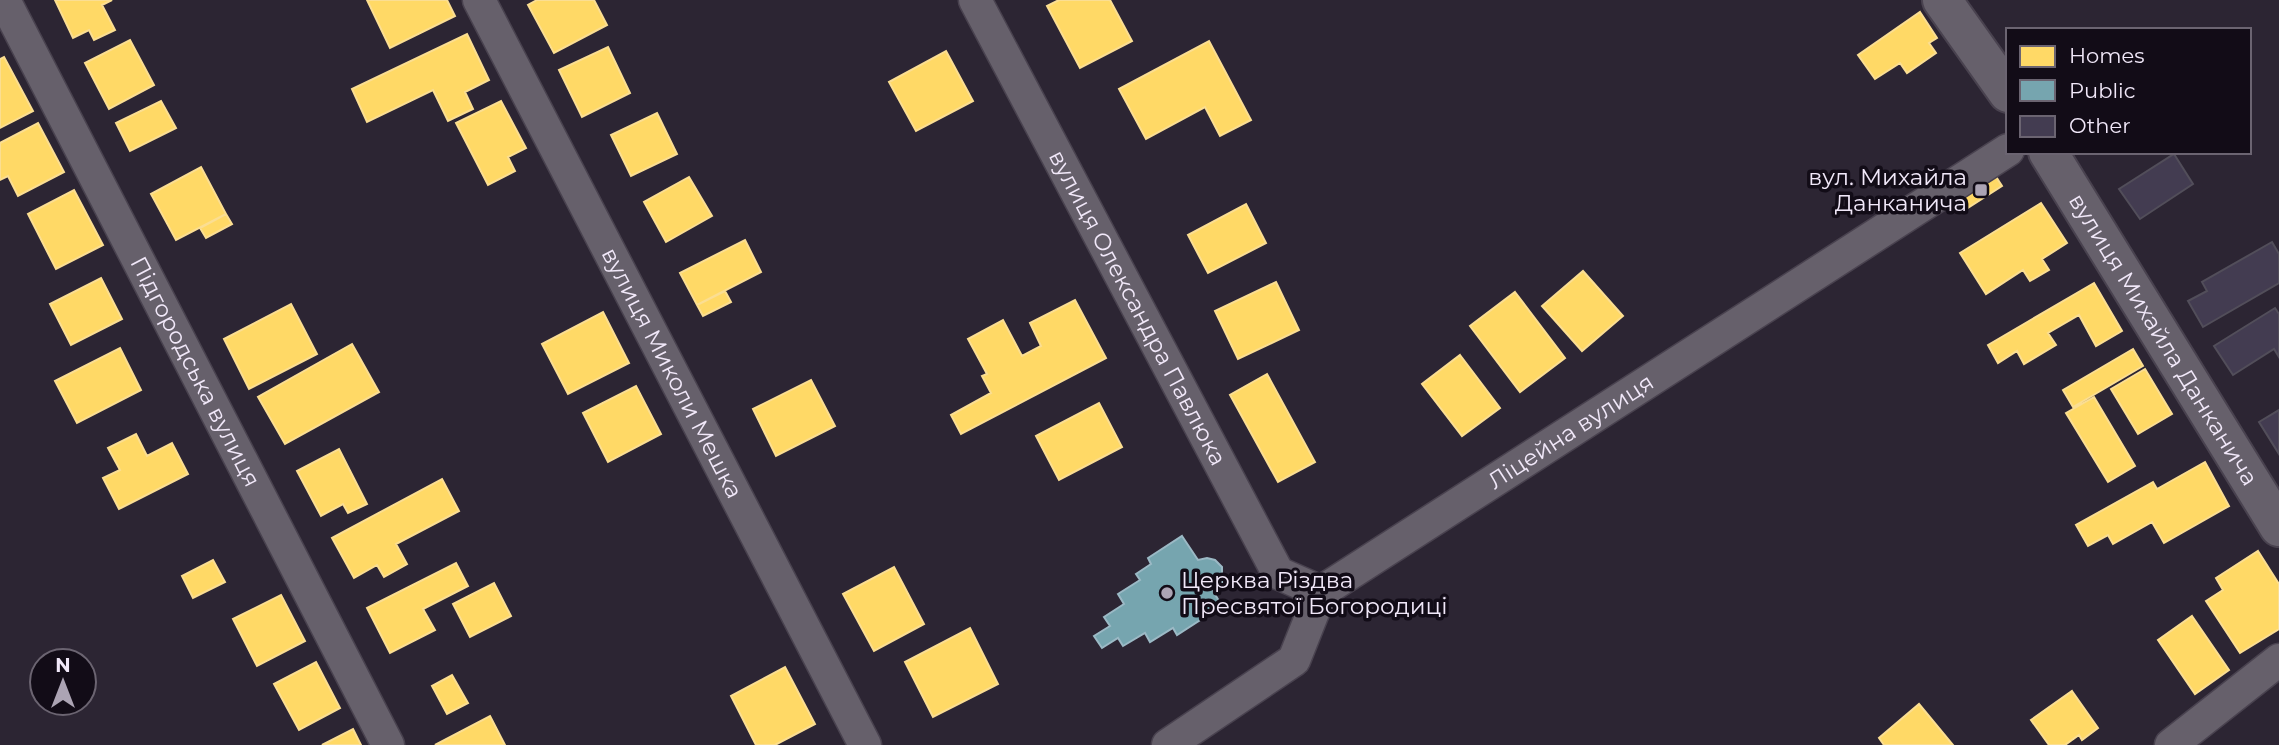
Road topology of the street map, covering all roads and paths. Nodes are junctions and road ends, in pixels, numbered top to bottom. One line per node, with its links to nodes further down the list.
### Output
1 (4, 0): 11 (street, Підгородська вулиця)
2 (479, 0): 12 (street, вулиця Миколи Мешка)
3 (975, 0): 9 (street, вулиця Олександра Павлюка)
4 (1942, 0): 5 (street)
5 (2006, 90)
6 (2006, 151): 9 (street, Ліцейна вулиця)
7 (2049, 154): 8 (street, вулиця Михайла Данканича)
8 (2279, 527)
9 (1321, 592): 13 (street)
10 (2279, 660): 14 (street)
11 (388, 745)
12 (865, 745)
13 (1168, 745)
14 (2171, 745)

